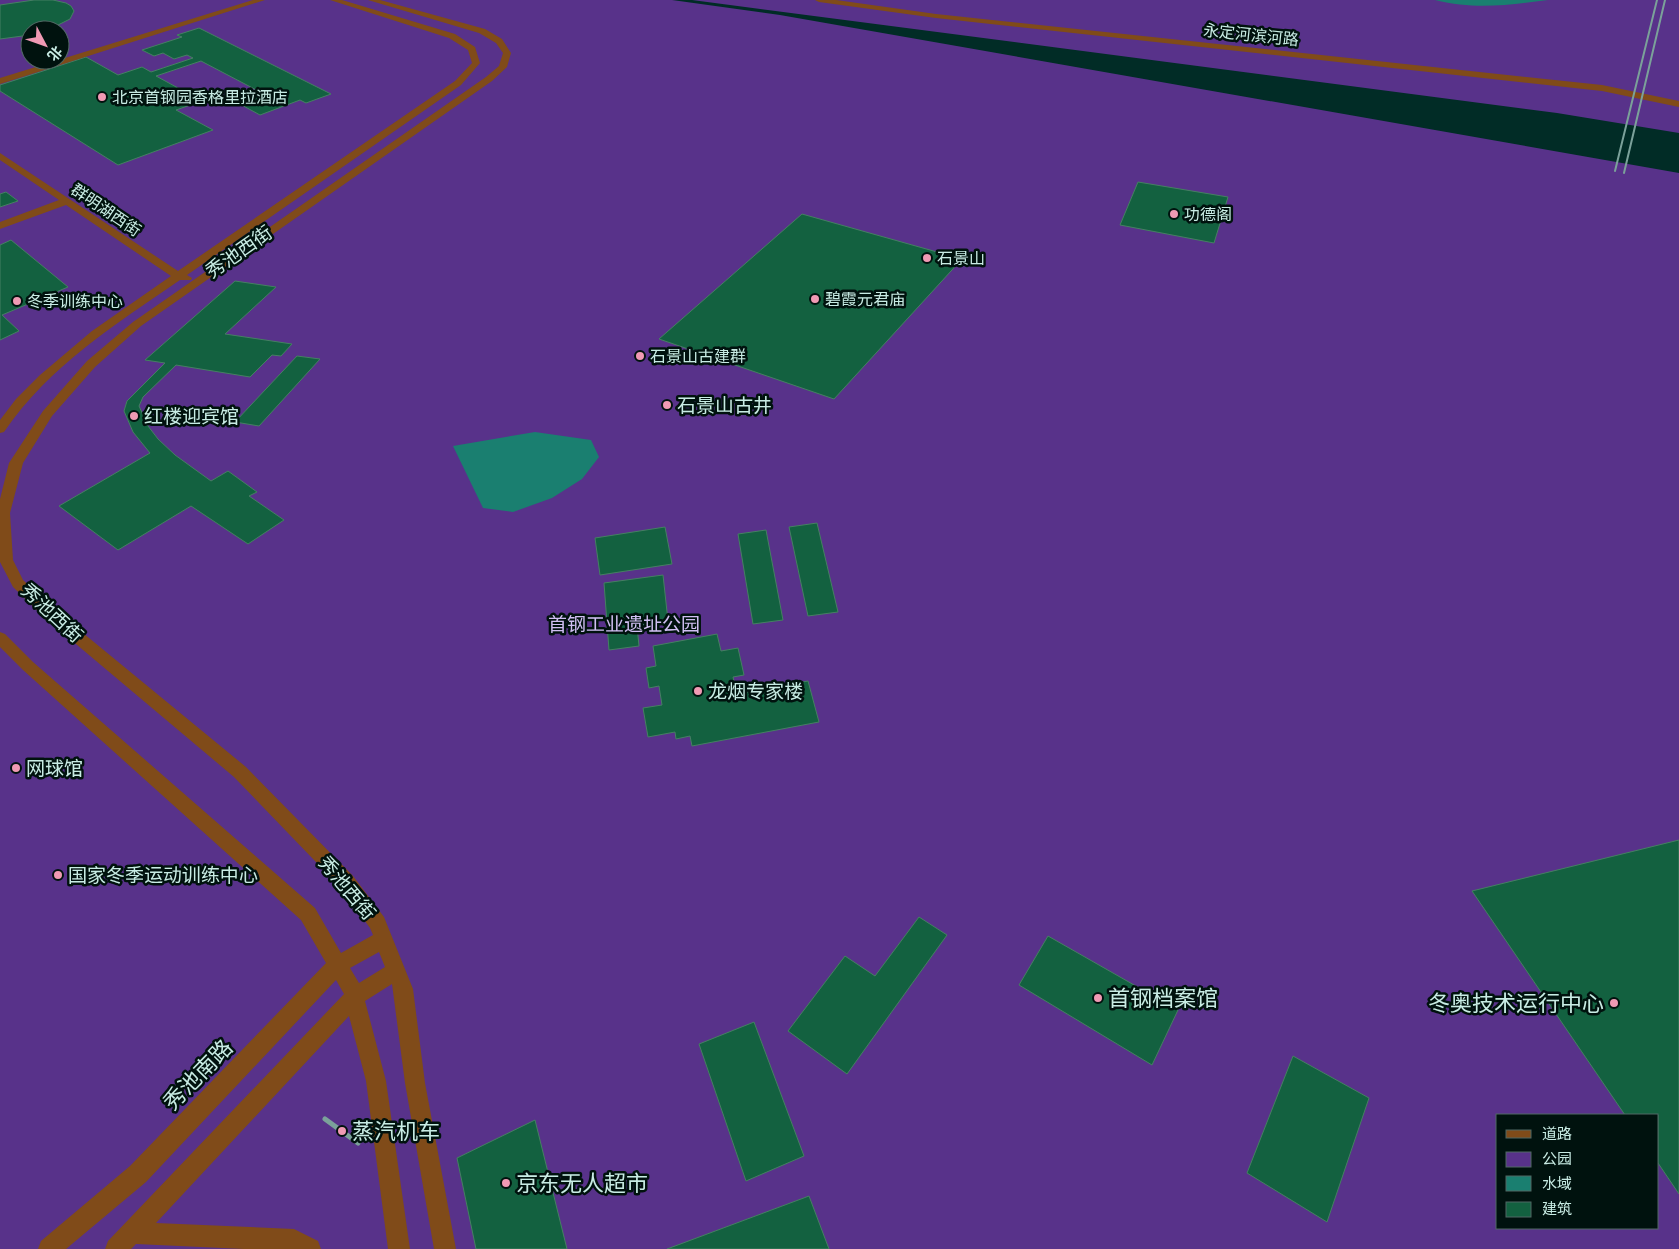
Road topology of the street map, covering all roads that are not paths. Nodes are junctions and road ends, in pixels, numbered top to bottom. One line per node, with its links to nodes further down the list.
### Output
1 (261, 0): 5 (street)
2 (334, 0): 10 (street, 秀池西街)
3 (372, 0): 11 (street, 秀池西街)
4 (819, 0): 6 (street, 永定河滨河路)
5 (0, 81)
6 (1679, 104)
7 (0, 156): 8 (street, 群明湖西街)
8 (66, 201): 9 (street); 10 (street, 群明湖西街)
9 (0, 226)
10 (178, 276): 11 (street, 群明湖西街); 12 (street, 秀池西街)
11 (199, 280): 13 (street, 秀池西街)
12 (0, 429)
13 (7, 576): 15 (street, 秀池西街)
14 (0, 638): 16 (street)
15 (384, 939): 16 (street, 秀池南路); 17 (street, 秀池西街)
16 (337, 965): 18 (street); 20 (street, 秀池南路)
17 (396, 971): 18 (street); 23 (street, 秀池西街)
18 (354, 997): 19 (street); 22 (street)
19 (123, 1241): 21 (street)
20 (49, 1249)
21 (310, 1249)
22 (399, 1249)
23 (445, 1249)

